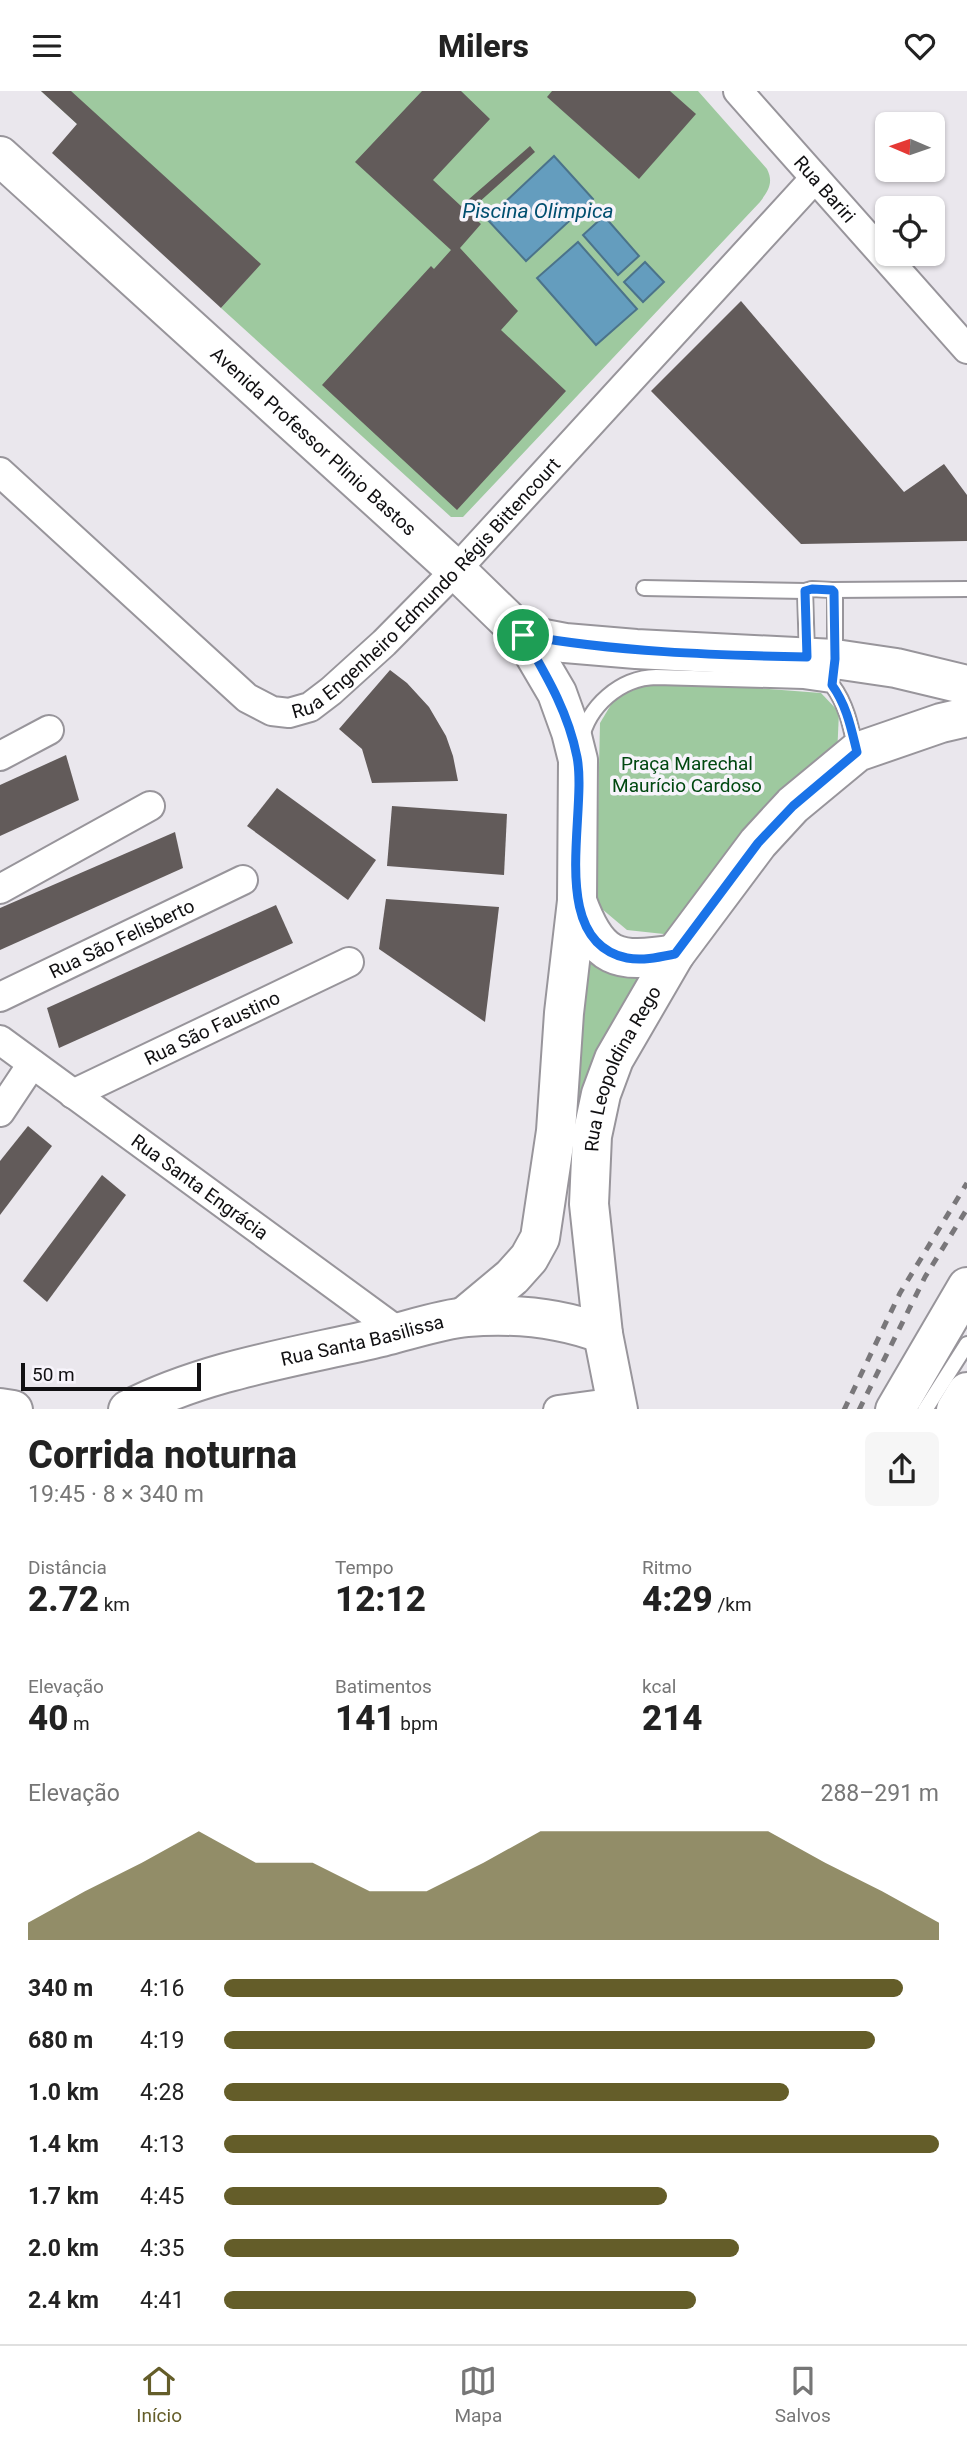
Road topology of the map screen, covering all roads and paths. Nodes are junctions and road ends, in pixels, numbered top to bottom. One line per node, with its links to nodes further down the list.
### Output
1 (738, 91): 3 (street, Rua Bariri)
2 (0, 156): 6 (street, Avenida Professor Plinio Bastos)
3 (815, 178): 4 (street, Rua Bariri); 6 (street, Rua Engenheiro Edmundo Régis Bittencourt)
4 (967, 349)
5 (0, 472): 6 (street, Rua Engenheiro Edmundo Régis Bittencourt)
6 (456, 570): 11 (street, Avenida Professor Plinio Bastos)
7 (644, 587): 10 (lane)
8 (967, 589): 9 (lane)
9 (832, 590): 10 (lane); 12 (lane)
10 (805, 591): 12 (lane)
11 (523, 635): 12 (street); 18 (street, Avenida Professor Plinio Bastos)
12 (819, 671): 13 (street); 16 (lane); 18 (lane)
13 (967, 685)
14 (967, 717): 16 (street, Rua Leopoldina Rego)
15 (49, 730): 17 (street)
16 (857, 752): 23 (street, Rua Leopoldina Rego)
17 (0, 757)
18 (578, 760): 22 (street)
19 (150, 806): 21 (street)
20 (243, 880): 25 (street, Rua São Felisberto)
21 (0, 889)
22 (577, 901): 23 (street); 31 (street)
23 (675, 954): 33 (street, Rua Leopoldina Rego)
24 (349, 962): 28 (street, Rua São Faustino)
25 (0, 997)
26 (0, 1040): 27 (street, Rua Santa Engrácia)
27 (32, 1064): 28 (street, Rua Santa Engrácia); 29 (street)
28 (73, 1094): 32 (street, Rua Santa Engrácia)
29 (0, 1112)
30 (967, 1287): 41 (street)
31 (464, 1317): 32 (street, Rua Santa Basilissa); 33 (street, Rua Santa Basilissa)
32 (400, 1333): 39 (street, Rua Santa Basilissa)
33 (603, 1334): 36 (street, Rua Leopoldina Rego)
34 (967, 1344): 42 (lane)
35 (967, 1392): 43 (street)
36 (617, 1406): 40 (street)
37 (0, 1408): 38 (street)
38 (13, 1409)
39 (128, 1409)
40 (558, 1409)
41 (895, 1409)
42 (925, 1409)
43 (956, 1409)

